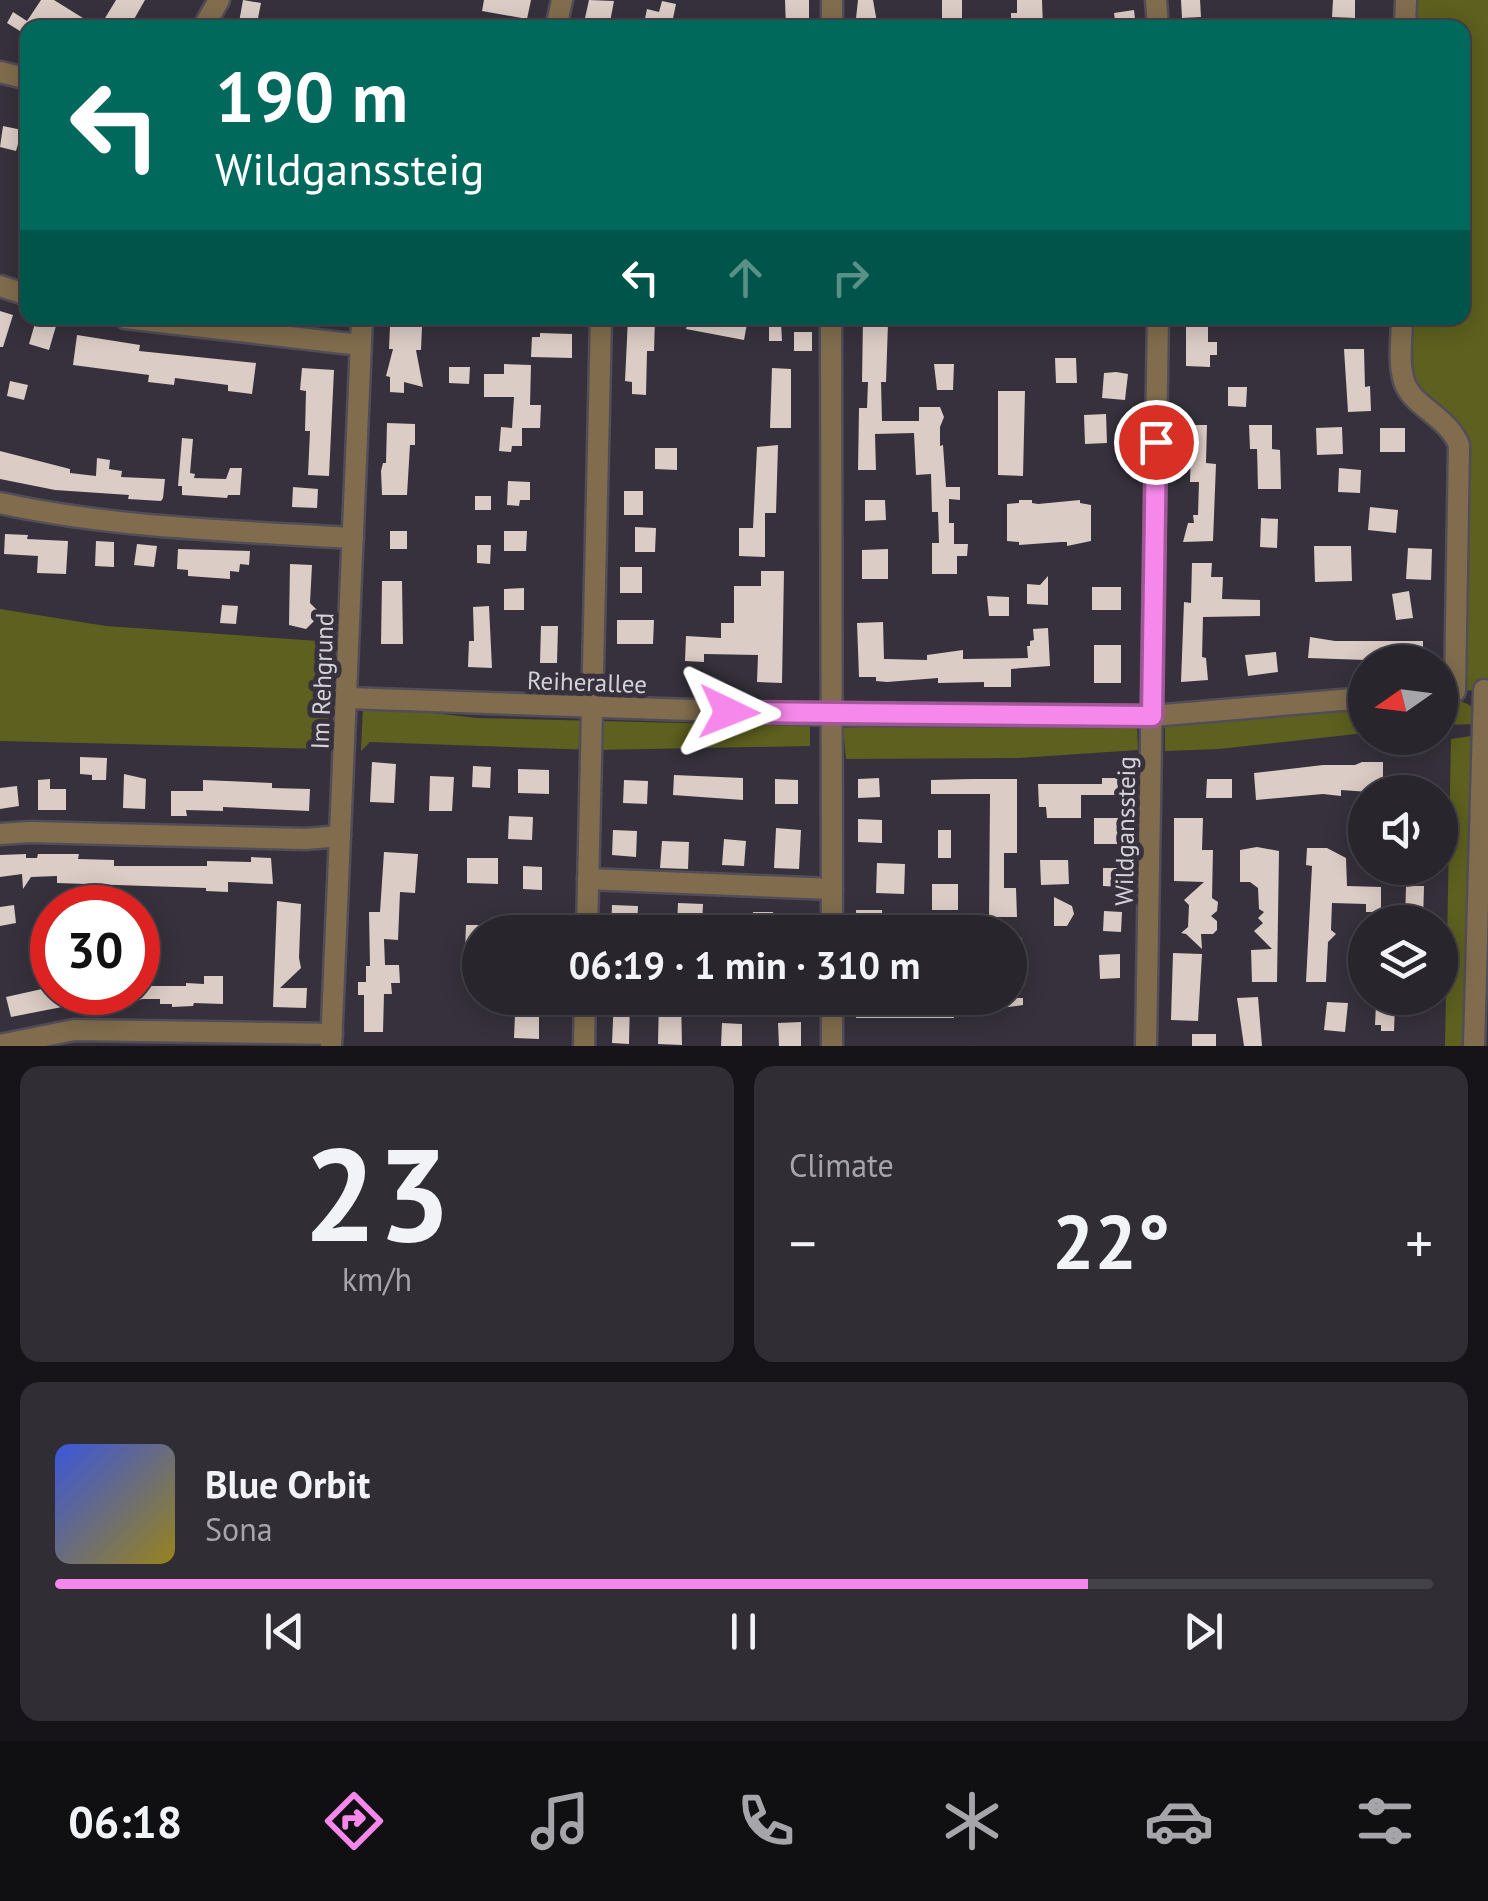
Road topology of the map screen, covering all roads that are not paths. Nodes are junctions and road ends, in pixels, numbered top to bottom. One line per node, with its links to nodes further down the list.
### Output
1 (186, 325): 7 (street)
2 (361, 325): 7 (street, Im Rehgrund)
3 (602, 325): 15 (street)
4 (831, 325): 16 (street)
5 (1158, 325): 17 (street, Wildganssteig)
6 (1402, 325): 10 (street)
7 (360, 345): 9 (street, Im Rehgrund)
8 (0, 502): 9 (street)
9 (353, 538): 13 (street, Im Rehgrund)
10 (1449, 645)
11 (1486, 690): 12 (street); 31 (street)
12 (1458, 691)
13 (347, 698): 15 (street, Reiherallee); 19 (street, Im Rehgrund)
14 (1348, 699): 17 (street, Reiherallee)
15 (591, 708): 16 (street, Reiherallee); 20 (street)
16 (833, 715): 17 (street, Reiherallee); 21 (street)
17 (1152, 716): 30 (street, Wildganssteig)
18 (0, 834): 19 (street)
19 (340, 836): 26 (street, Im Rehgrund)
20 (588, 879): 21 (street); 22 (street)
21 (832, 888): 23 (street)
22 (587, 915)
23 (832, 915)
24 (585, 1015): 28 (street)
25 (832, 1015): 29 (street)
26 (332, 1040): 27 (street)
27 (0, 1045)
28 (584, 1046)
29 (832, 1046)
30 (1146, 1046)
31 (1474, 1046)

